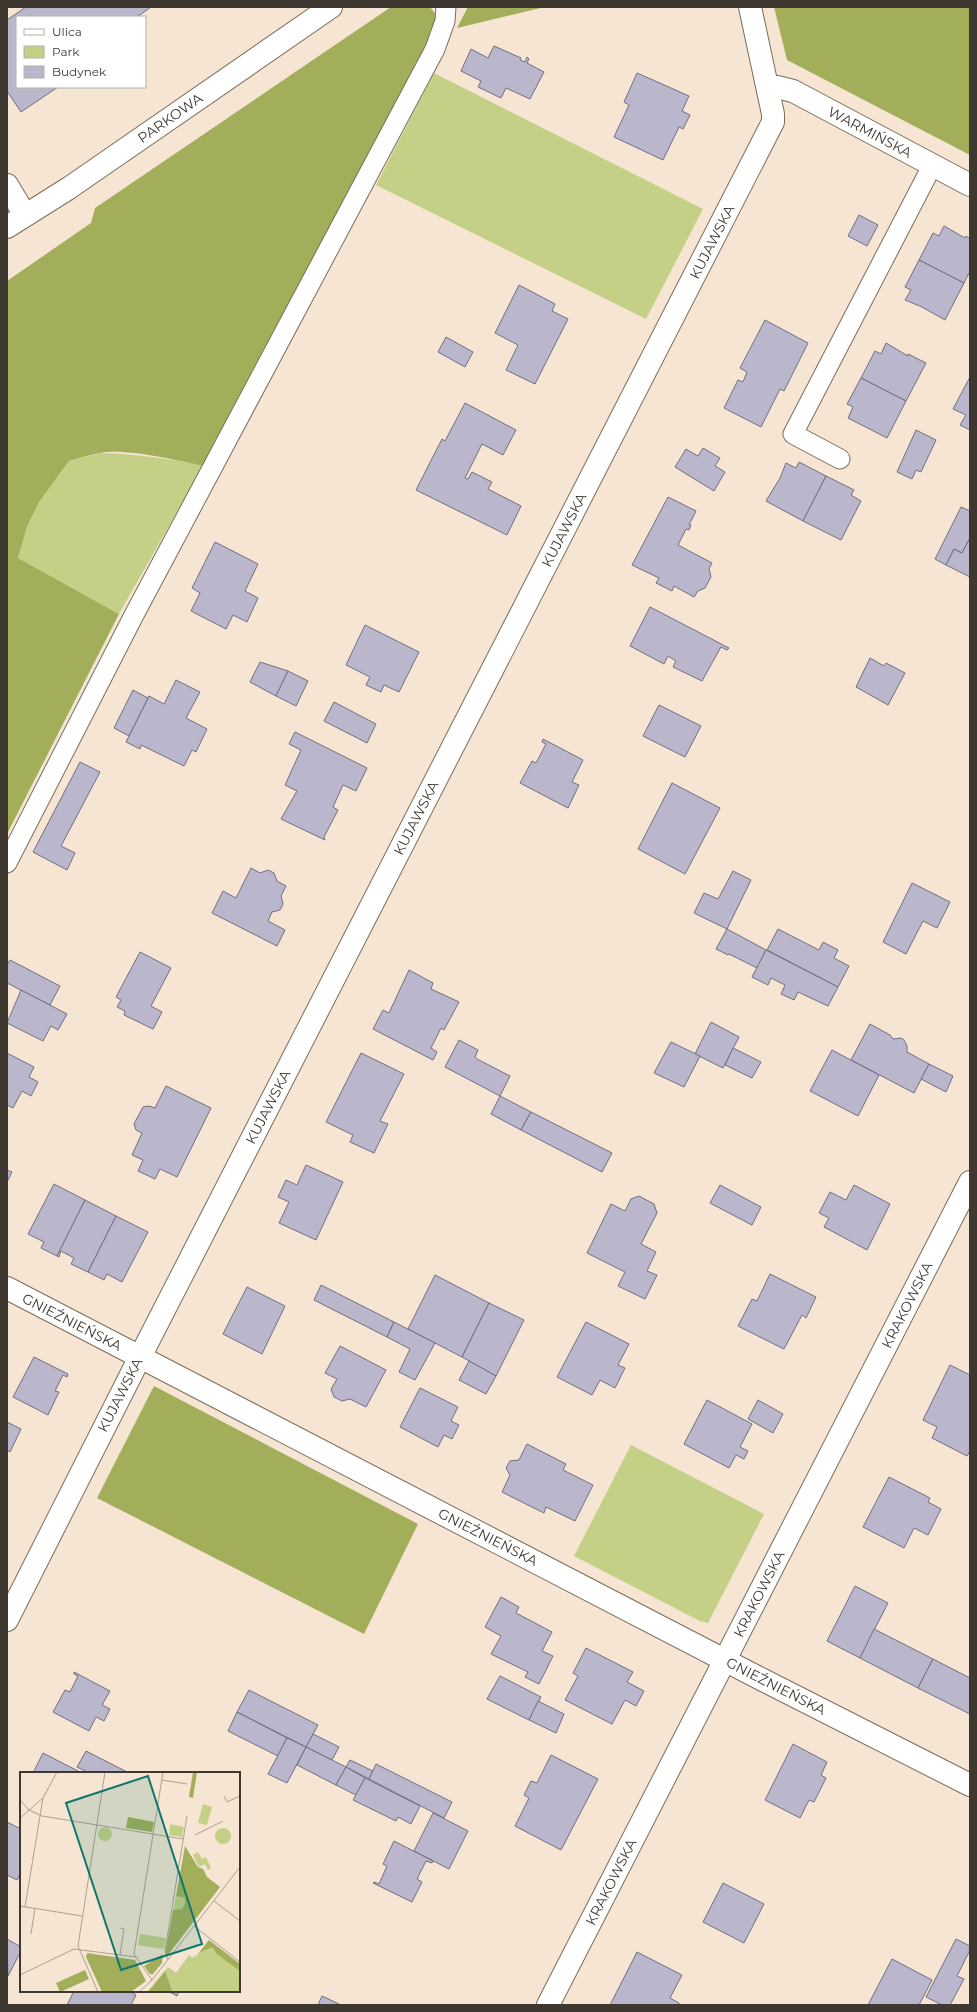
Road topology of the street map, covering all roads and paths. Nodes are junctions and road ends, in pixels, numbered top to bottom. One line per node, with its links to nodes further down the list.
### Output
1 (331, 7): 8 (street, PARKOWA)
2 (446, 7): 11 (lane)
3 (750, 7): 4 (street, KUJAWSKA)
4 (768, 90): 5 (street, WARMIŃSKA); 14 (street, KUJAWSKA)
5 (932, 166): 7 (street, WARMIŃSKA); 10 (lane)
6 (7, 185): 8 (street)
7 (970, 185)
8 (25, 215): 9 (street, PARKOWA)
9 (7, 227)
10 (840, 459)
11 (7, 863)
12 (970, 1182): 16 (street, KRAKOWSKA)
13 (7, 1288): 14 (street, GNIEŹNIEŃSKA)
14 (140, 1357): 15 (street, KUJAWSKA); 16 (street, GNIEŹNIEŃSKA)
15 (7, 1620)
16 (725, 1660): 17 (street, GNIEŹNIEŃSKA); 18 (street, KRAKOWSKA)
17 (970, 1785)
18 (548, 2005)

